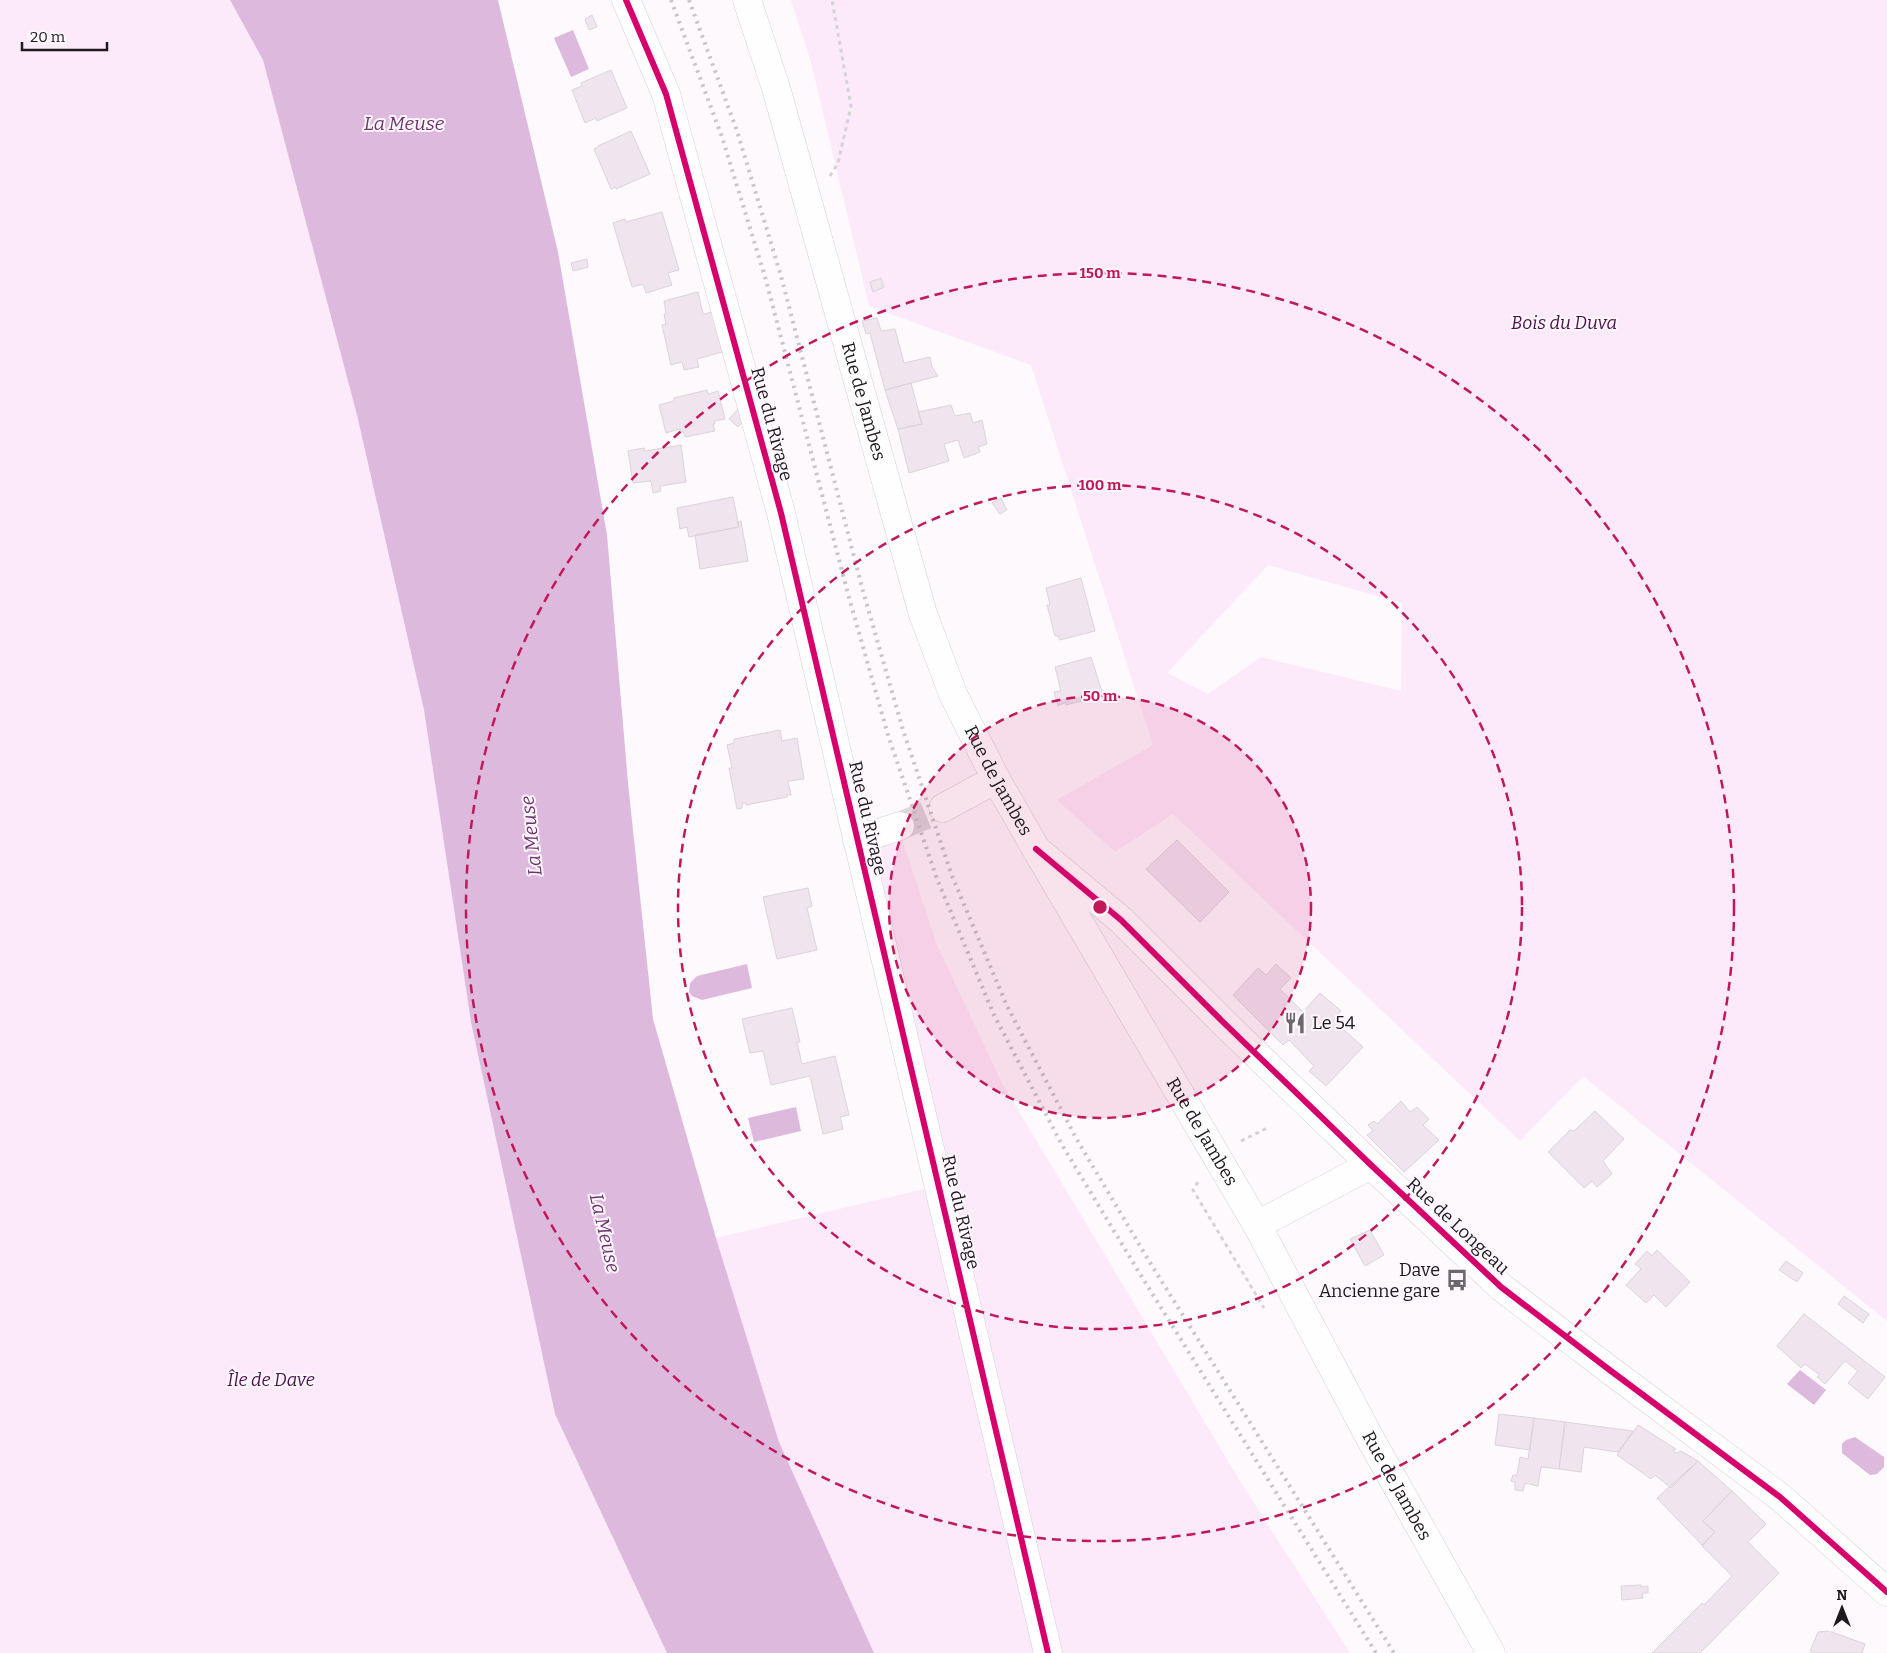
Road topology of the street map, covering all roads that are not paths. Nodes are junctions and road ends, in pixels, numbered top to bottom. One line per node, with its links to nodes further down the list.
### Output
1 (626, 0): 6 (street, Rue du Rivage)
2 (747, 0): 3 (street, Rue de Jambes)
3 (996, 779): 4 (street); 7 (street, Rue de Jambes)
4 (944, 808)
5 (900, 826): 6 (street, Rue du Rivage)
6 (857, 840): 11 (street, Rue du Rivage)
7 (1036, 849): 8 (street, Rue de Longeau); 9 (street, Rue de Jambes)
8 (1371, 1165): 9 (street); 10 (street, Rue de Longeau)
9 (1257, 1224): 12 (street, Rue de Jambes)
10 (1887, 1592)
11 (1048, 1653)
12 (1491, 1653)

